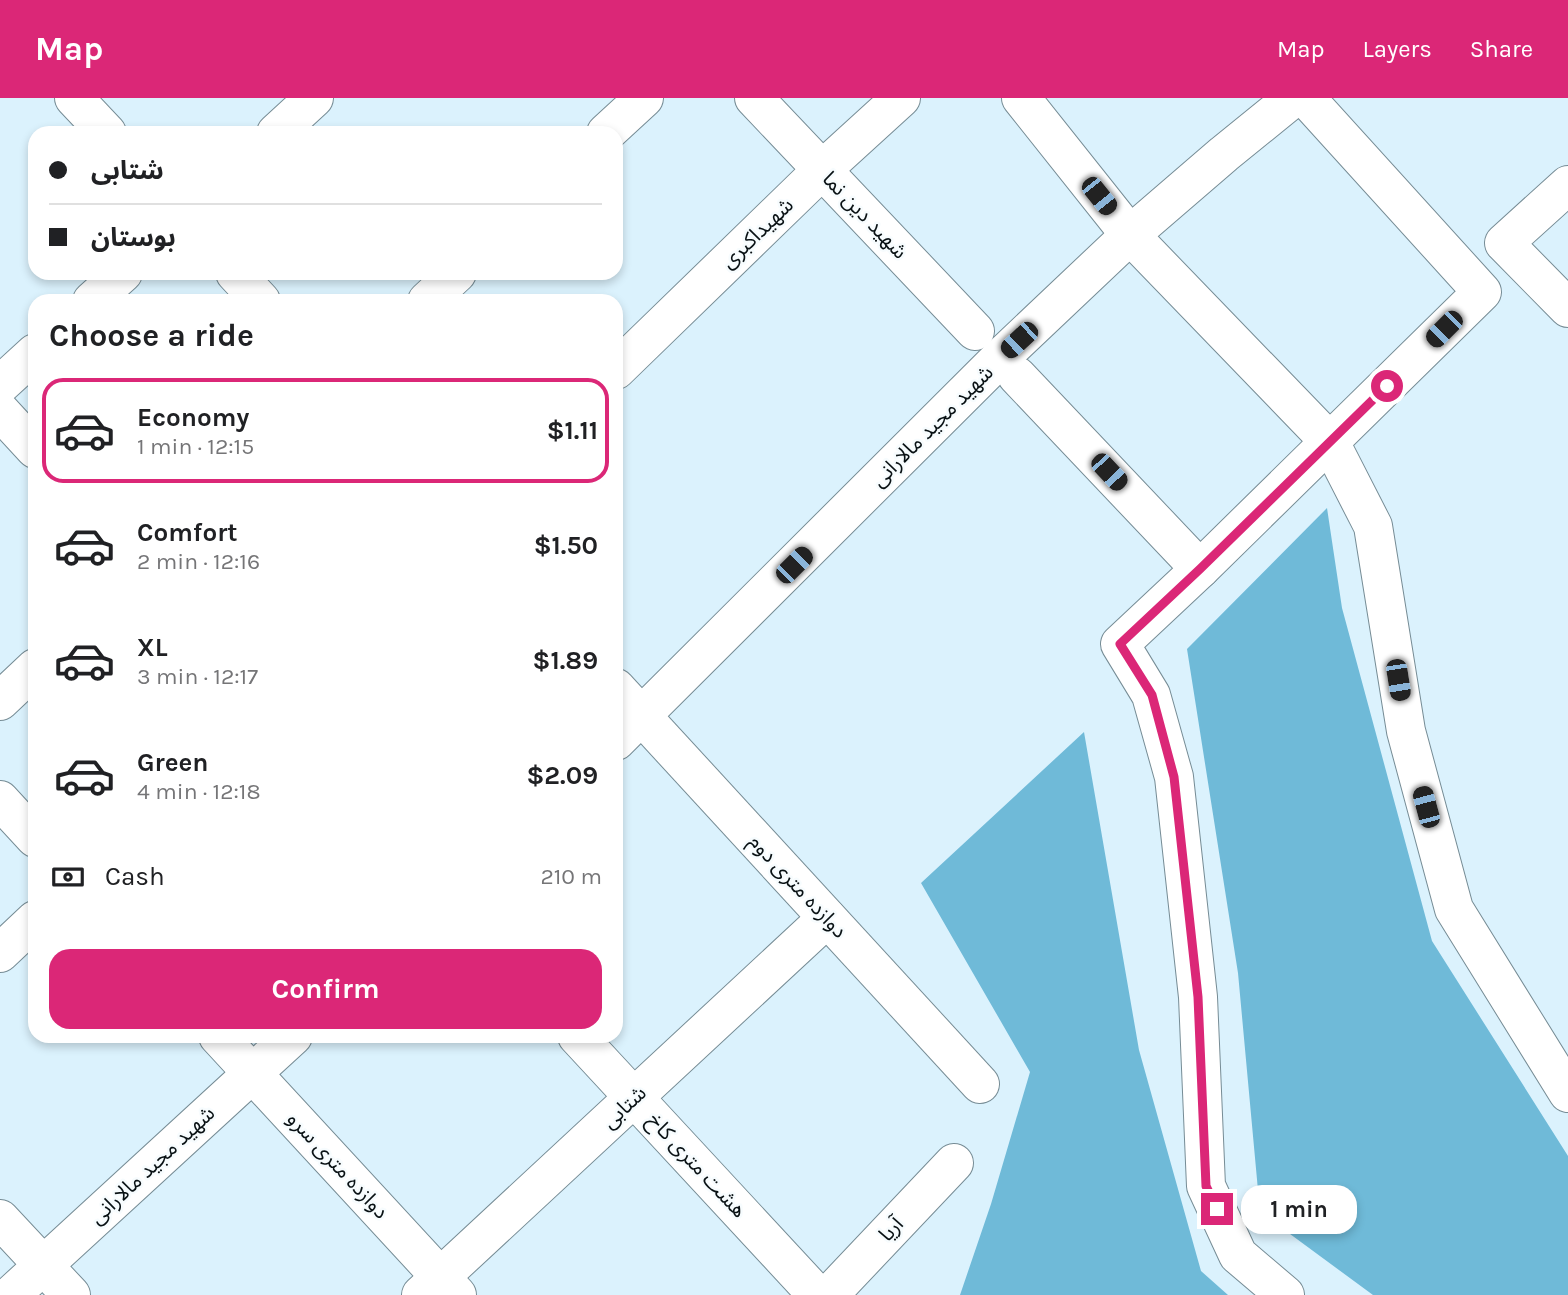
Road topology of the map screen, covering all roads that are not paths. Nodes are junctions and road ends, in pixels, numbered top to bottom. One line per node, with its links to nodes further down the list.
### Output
1 (74, 98): 9 (street)
2 (314, 98): 10 (street)
3 (644, 98): 11 (street)
4 (754, 98): 12 (street, شهید دین نما)
5 (901, 98): 12 (street, شهیداکبری)
6 (1021, 98): 14 (street)
7 (1293, 98): 14 (street, شهید مجید مالارانی)
8 (1306, 98): 29 (street)
9 (100, 126)
10 (284, 126)
11 (614, 126)
12 (822, 170): 22 (street, شهید دین نما); 24 (street, شهیداکبری)
13 (1568, 185): 21 (street)
14 (1130, 235): 29 (street); 34 (street, شهید مجید مالارانی)
15 (114, 280): 18 (street)
16 (242, 280): 19 (street)
17 (450, 280): 20 (street)
18 (100, 294)
19 (254, 294)
20 (434, 294)
21 (1568, 308)
22 (975, 331)
23 (28, 359): 26 (street)
24 (623, 363)
25 (1017, 376): 30 (street)
26 (0, 385)
27 (0, 411): 28 (street)
28 (28, 441)
29 (1330, 442): 30 (street); 45 (street)
30 (1200, 569): 55 (street)
31 (28, 675): 32 (street)
32 (0, 701)
33 (623, 710): 34 (street, دوازده متری دوم)
34 (629, 729): 37 (street, دوازده متری دوم)
35 (0, 800): 36 (street)
36 (28, 830)
37 (827, 918): 44 (street, دوازده متری دوم); 46 (street, شتابی)
38 (28, 927): 39 (street)
39 (0, 953)
40 (225, 1043): 43 (street, دوازده متری سرو)
41 (285, 1043): 43 (street, شهید مجید مالارانی)
42 (584, 1043): 46 (street, هشت متری کاخ)
43 (253, 1073): 49 (street, شهید مجید مالارانی); 50 (street, دوازده متری سرو)
44 (980, 1083)
45 (1568, 1093)
46 (634, 1097): 50 (street, شتابی); 53 (street, هشت متری کاخ)
47 (954, 1163): 54 (street, آریا)
48 (0, 1219): 49 (street)
49 (43, 1265): 51 (street, شهید مجید مالارانی); 52 (street)
50 (439, 1289)
51 (11, 1295)
52 (71, 1295)
53 (817, 1295)
54 (829, 1295)
55 (1285, 1295)

